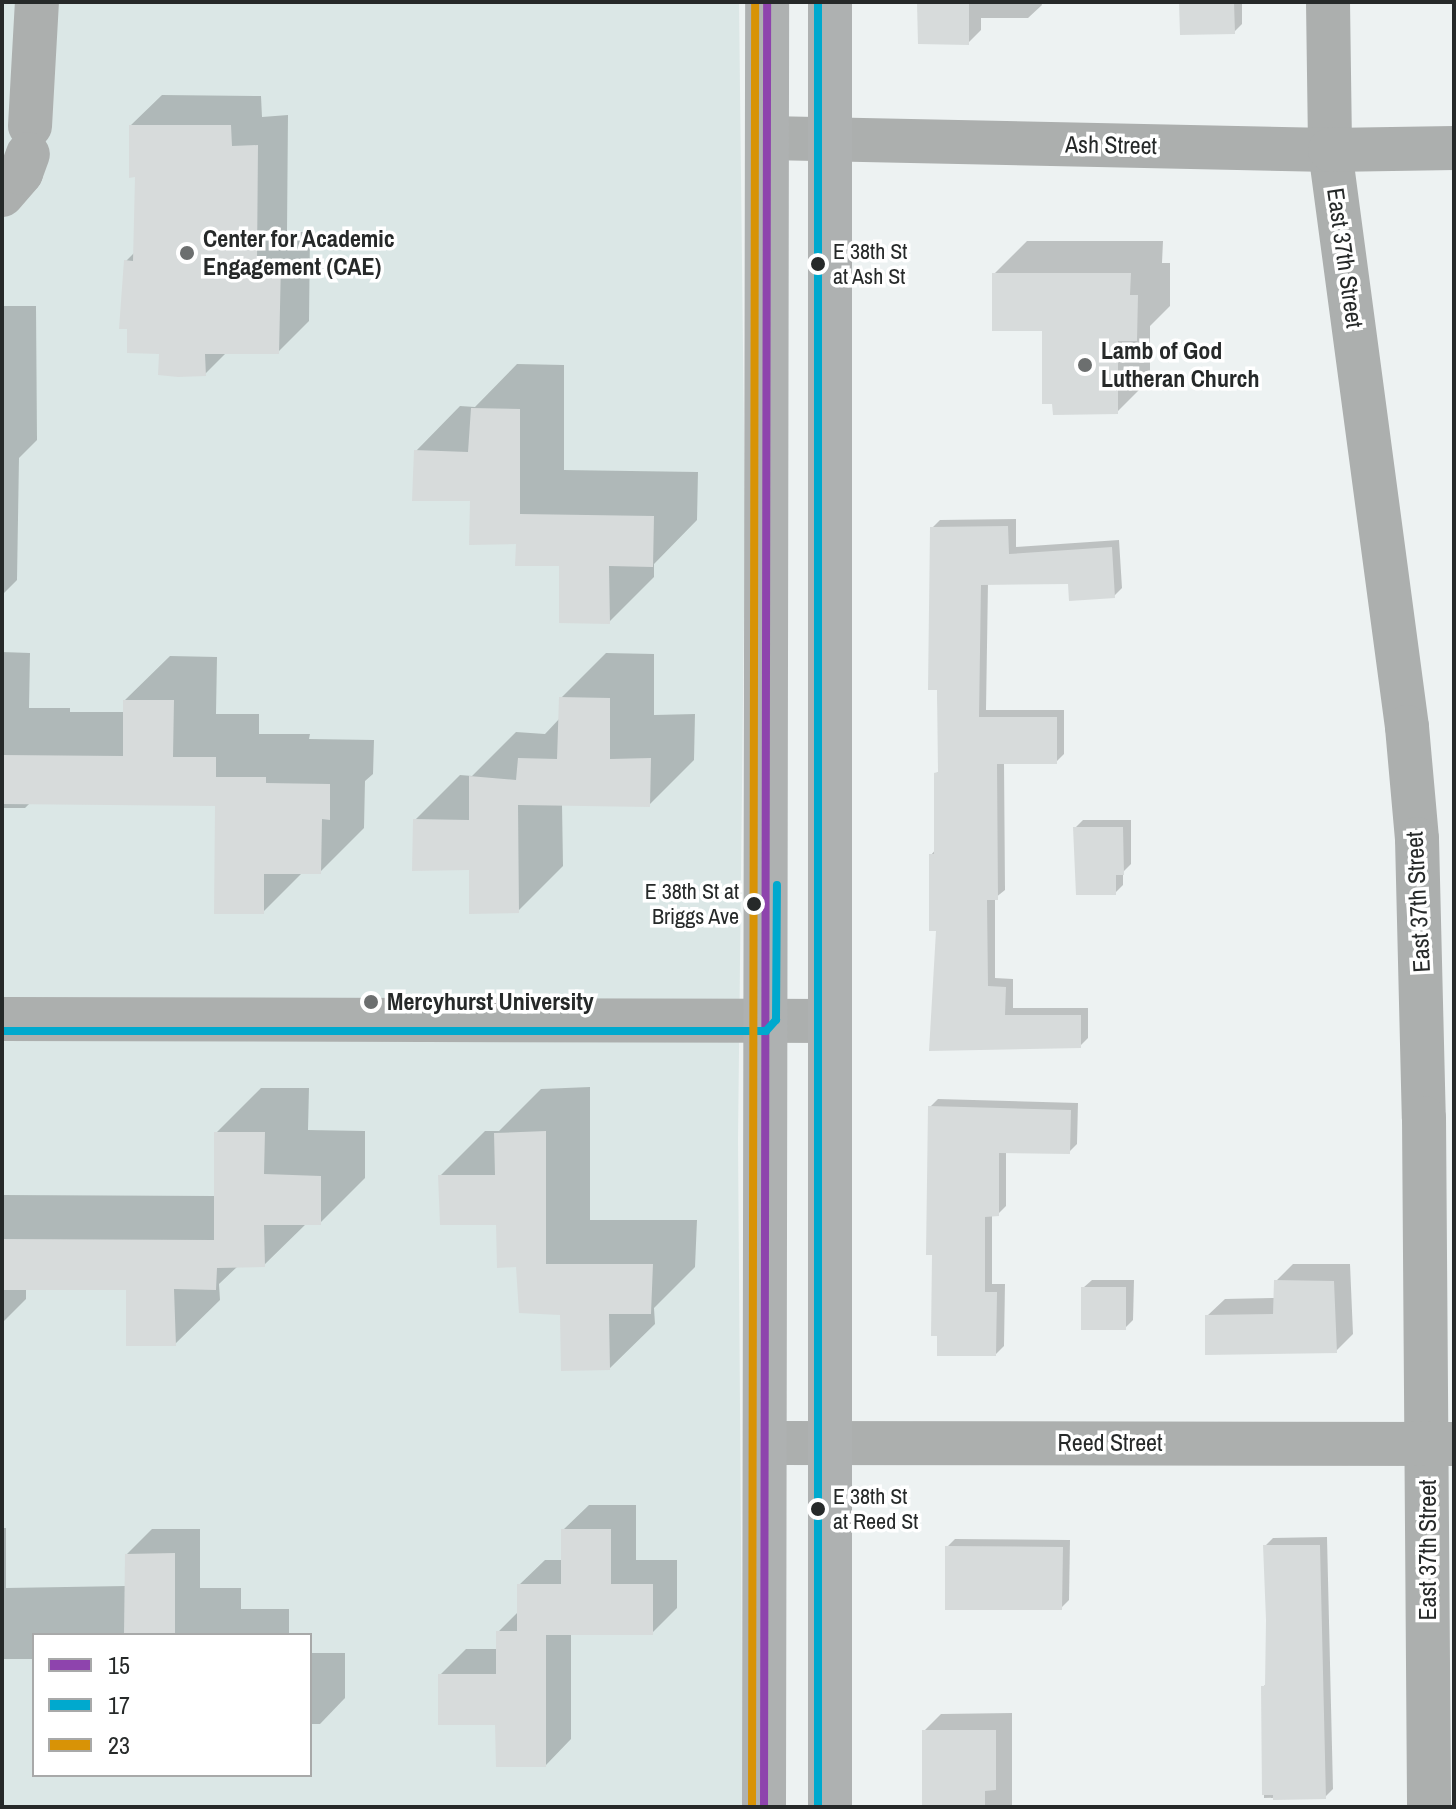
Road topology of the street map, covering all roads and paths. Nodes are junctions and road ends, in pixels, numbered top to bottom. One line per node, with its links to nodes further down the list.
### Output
1 (37, 2): 9 (street)
2 (767, 2): 5 (main road)
3 (830, 2): 6 (main road)
4 (1328, 2): 8 (street, East 37th Street)
5 (768, 138): 6 (street, Ash Street); 11 (main road)
6 (830, 139): 8 (street, Ash Street); 12 (main road)
7 (1454, 148): 8 (street, Ash Street)
8 (1330, 150): 15 (street, East 37th Street)
9 (2, 195)
10 (2, 1019): 11 (street)
11 (764, 1019): 12 (street); 13 (main road)
12 (830, 1021): 14 (main road)
13 (767, 1443): 14 (street, Reed Street); 16 (main road)
14 (830, 1443): 15 (street, Reed Street); 17 (main road)
15 (1441, 1444): 18 (street, East 37th Street)
16 (764, 1807)
17 (830, 1807)
18 (1429, 1807)

